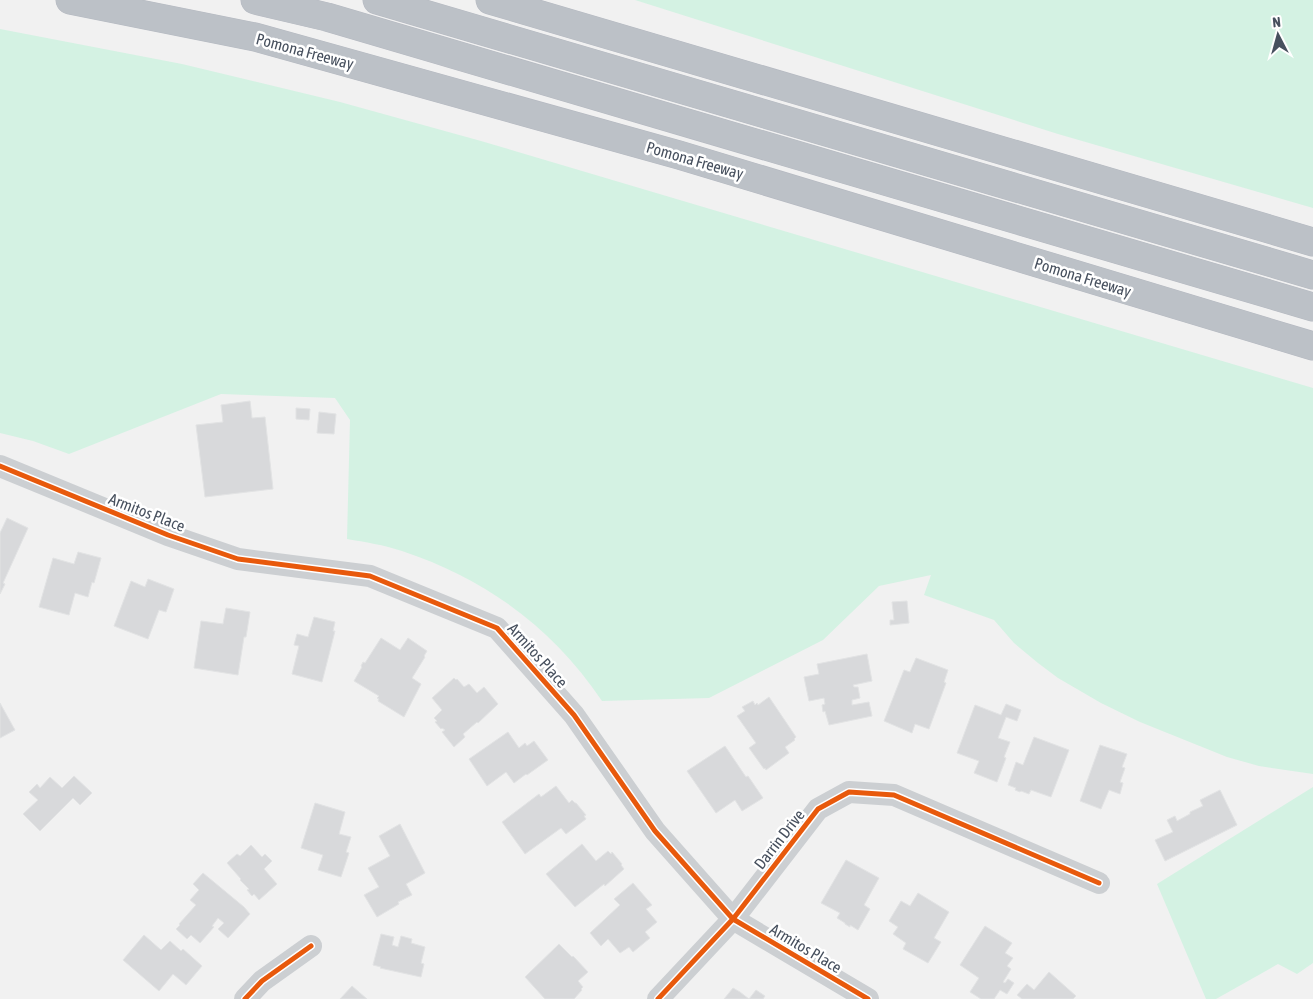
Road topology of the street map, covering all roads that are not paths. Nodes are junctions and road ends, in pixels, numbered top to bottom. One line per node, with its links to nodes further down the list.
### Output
1 (70, 0): 8 (highway, Pomona Freeway)
2 (255, 0): 7 (highway)
3 (377, 0): 6 (highway)
4 (490, 0): 5 (highway)
5 (1313, 242)
6 (1313, 275)
7 (1313, 307)
8 (1313, 346)
9 (0, 466): 11 (street, Armitos Place)
10 (1099, 883): 11 (street, Darrin Drive)
11 (733, 919): 14 (street, Darrin Drive); 15 (street, Armitos Place)
12 (312, 946): 13 (street)
13 (245, 999)
14 (658, 999)
15 (868, 999)

